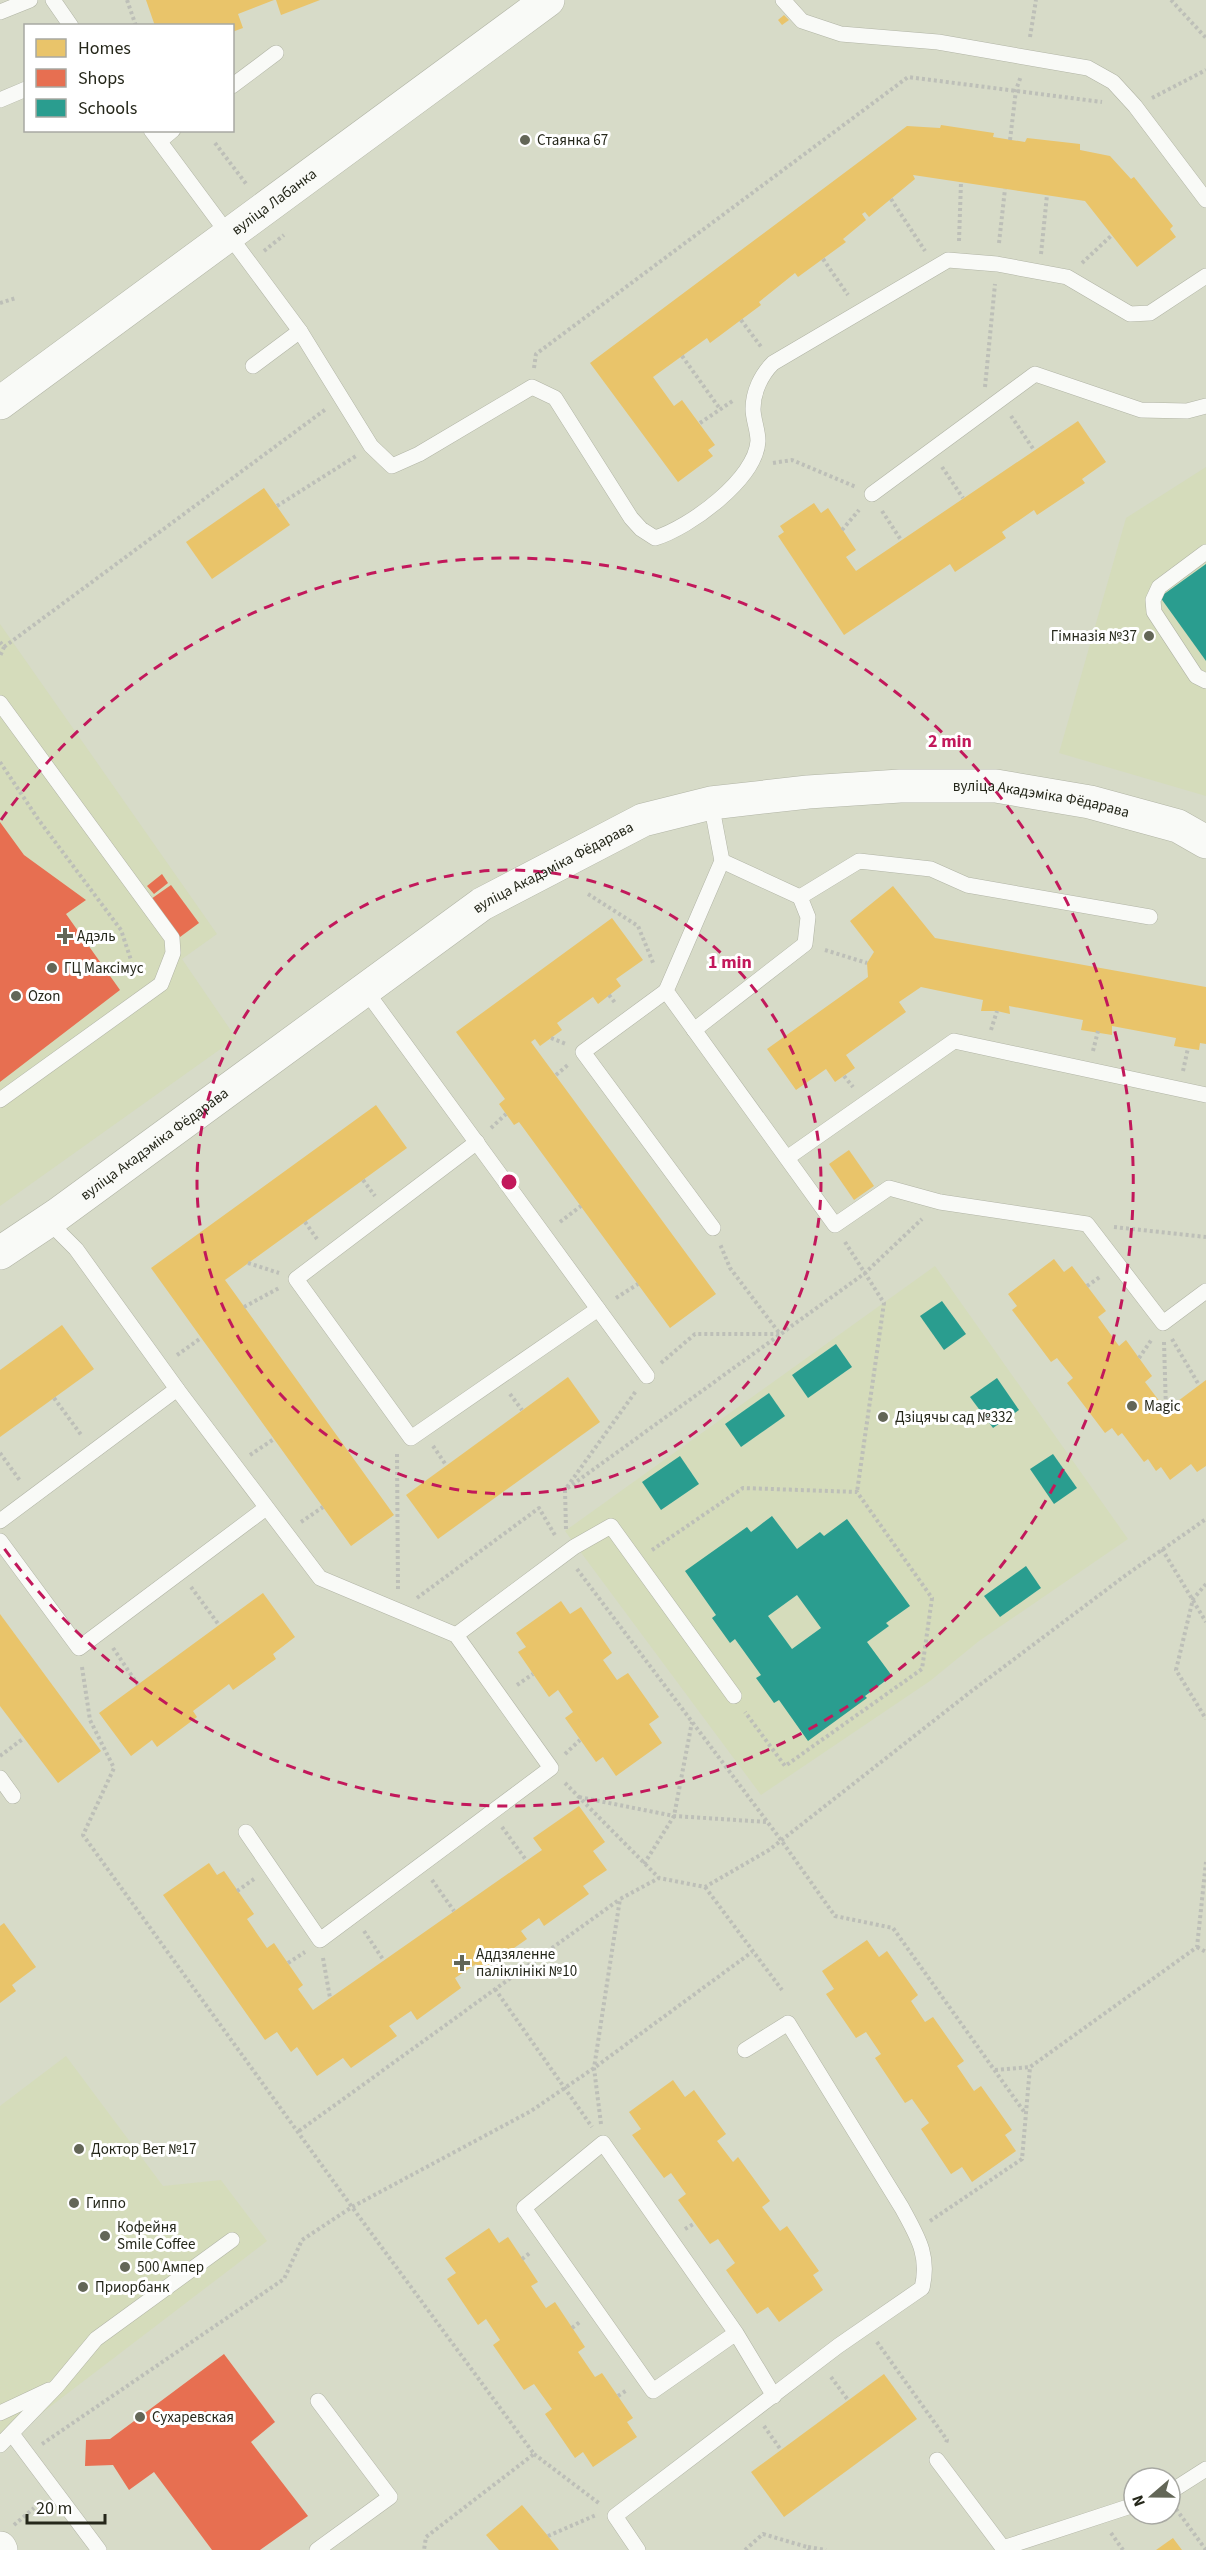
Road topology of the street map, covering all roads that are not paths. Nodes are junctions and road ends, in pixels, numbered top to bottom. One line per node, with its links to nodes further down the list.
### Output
1 (30, 0): 5 (lane)
2 (54, 0): 6 (lane)
3 (548, 0): 13 (street, вуліца Лабанка)
4 (783, 0): 12 (lane)
5 (0, 12)
6 (70, 24)
7 (276, 53): 8 (lane)
8 (234, 84)
9 (24, 90): 10 (lane)
10 (0, 100)
11 (156, 136): 13 (lane)
12 (1206, 200)
13 (228, 235): 15 (lane); 17 (street, вуліца Лабанка)
14 (1206, 276): 15 (lane)
15 (300, 331): 16 (lane)
16 (253, 366)
17 (0, 403)
18 (1206, 406): 19 (lane)
19 (872, 494)
20 (1206, 552): 21 (lane)
21 (1206, 681)
22 (0, 703): 32 (lane)
23 (711, 803): 24 (street, вуліца Акадэміка Фёдарава); 25 (lane); 28 (street, вуліца Акадэміка Фёдарава)
24 (1206, 842)
25 (722, 861): 26 (lane); 29 (lane)
26 (800, 897): 27 (lane); 30 (lane)
27 (1150, 917)
28 (366, 991): 33 (lane); 35 (street, вуліца Акадэміка Фёдарава)
29 (666, 992): 30 (lane); 36 (lane)
30 (694, 1030): 34 (lane)
31 (1206, 1095): 34 (lane)
32 (0, 1100)
33 (477, 1142): 39 (lane); 39 (lane)
34 (787, 1158): 38 (lane)
35 (48, 1221): 37 (street, вуліца Акадэміка Фёдарава); 41 (lane)
36 (712, 1228)
37 (0, 1253)
38 (1206, 1291)
39 (598, 1309): 40 (lane)
40 (646, 1376)
41 (177, 1389): 42 (lane); 43 (lane)
42 (266, 1508): 44 (lane); 45 (lane)
43 (0, 1521)
44 (0, 1541)
45 (456, 1635): 46 (lane); 49 (lane)
46 (734, 1696)
47 (0, 1778): 48 (lane)
48 (13, 1796)
49 (246, 1832)
50 (746, 2050): 54 (lane)
51 (232, 2240): 53 (lane)
52 (736, 2333): 52 (lane); 54 (lane)
53 (57, 2386): 56 (lane); 57 (lane)
54 (774, 2396): 65 (lane)
55 (318, 2401): 64 (lane)
56 (0, 2413)
57 (12, 2434): 58 (lane); 63 (lane)
58 (0, 2445)
59 (937, 2460): 62 (lane)
60 (1206, 2469): 61 (lane)
61 (1182, 2484)
62 (1122, 2509)
63 (99, 2550)
64 (317, 2550)
65 (638, 2550)

